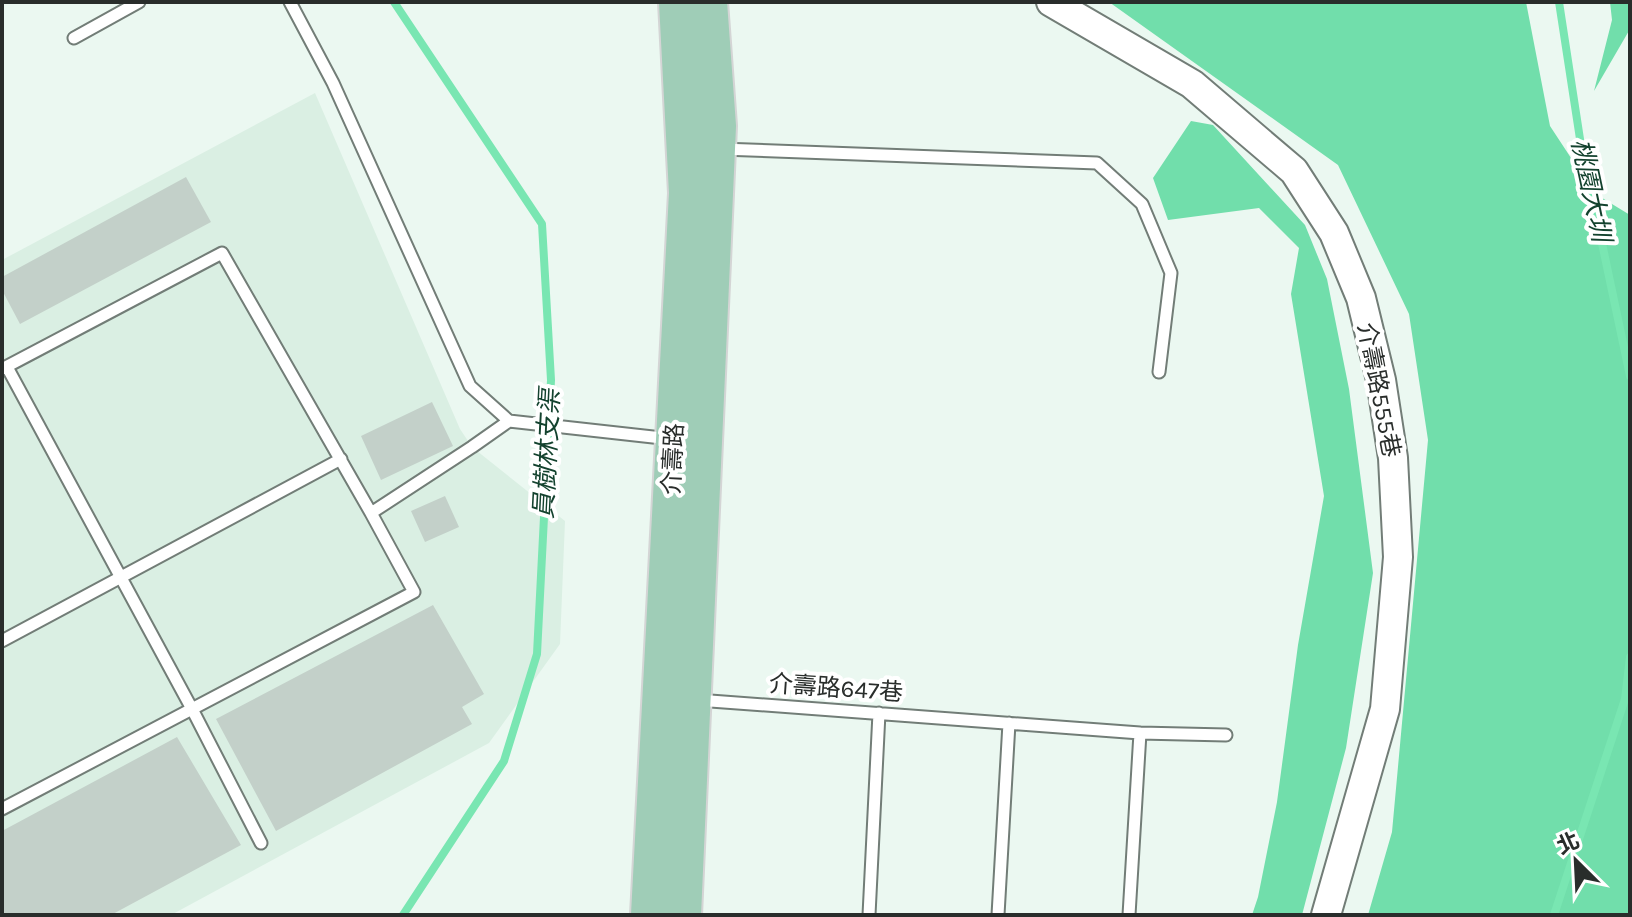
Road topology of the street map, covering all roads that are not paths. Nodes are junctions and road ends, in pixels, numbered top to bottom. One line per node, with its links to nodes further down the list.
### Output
1 (139, 2): 6 (lane)
2 (290, 2): 10 (lane)
3 (677, 2): 11 (main road, 介壽路)
4 (709, 2): 7 (main road, 介壽路)
5 (1051, 2): 29 (street, 介壽路555巷)
6 (74, 38)
7 (716, 149): 9 (lane); 11 (main road, 介壽路)
8 (4, 368): 12 (lane); 14 (lane)
9 (1159, 372)
10 (509, 421): 11 (lane); 13 (lane)
11 (689, 440): 16 (main road, 介壽路)
12 (341, 459): 13 (lane); 14 (lane)
13 (371, 513): 17 (lane)
14 (122, 577): 15 (lane); 17 (lane)
15 (2, 641)
16 (677, 698): 18 (lane, 介壽路647巷); 24 (main road, 介壽路); 25 (main road, 介壽路)
17 (192, 709): 22 (lane); 23 (lane)
18 (879, 713): 19 (lane, 介壽路647巷); 26 (lane)
19 (1009, 723): 20 (lane, 介壽路647巷); 27 (lane)
20 (1140, 733): 21 (lane, 介壽路647巷); 28 (lane)
21 (1226, 735)
22 (2, 809)
23 (261, 843)
24 (649, 915)
25 (683, 915)
26 (869, 915)
27 (998, 915)
28 (1129, 915)
29 (1326, 915)

